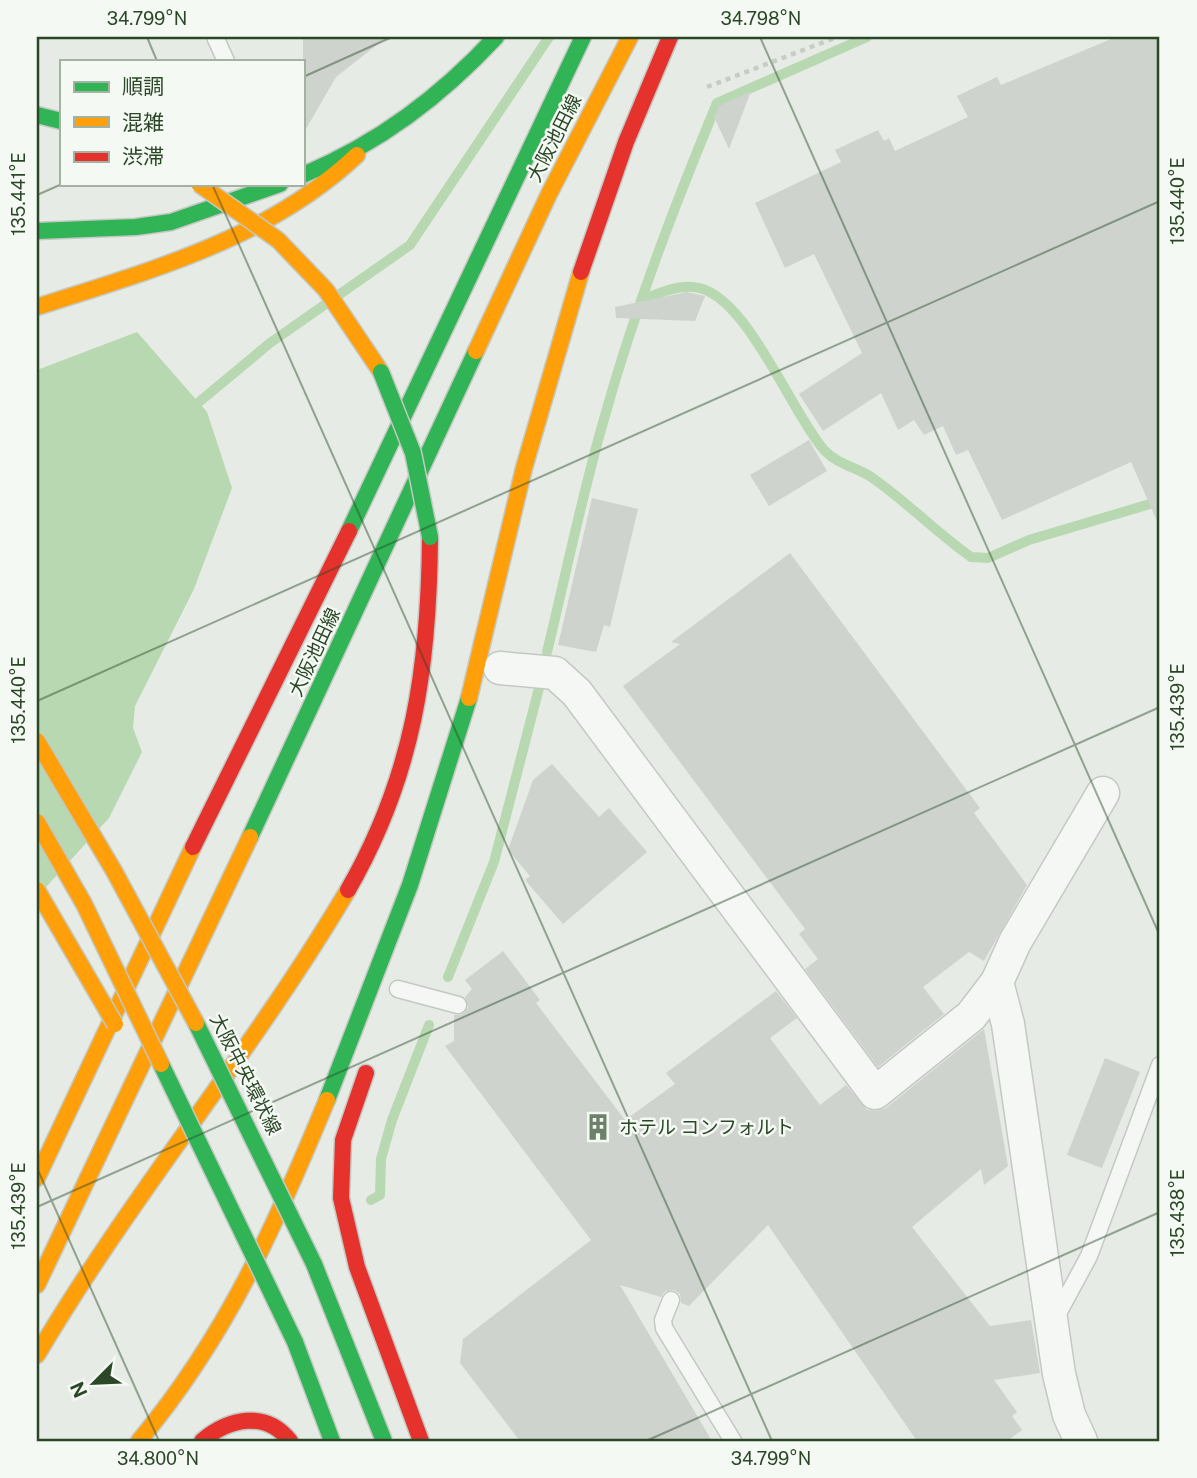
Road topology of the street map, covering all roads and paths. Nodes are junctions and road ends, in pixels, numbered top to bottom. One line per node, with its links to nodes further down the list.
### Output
1 (215, 37): 7 (lane)
2 (496, 37): 11 (main road)
3 (583, 37): 17 (main road, 大阪池田線)
4 (630, 37): 34 (main road, 大阪池田線)
5 (670, 37): 39 (main road)
6 (837, 37): 8 (path)
7 (226, 60)
8 (707, 87)
9 (37, 115): 10 (main road)
10 (60, 121)
11 (361, 150): 12 (main road); 16 (main road)
12 (304, 175)
13 (202, 186): 38 (main road, bridge)
14 (274, 186): 15 (main road)
15 (37, 232)
16 (37, 307)
17 (343, 538): 18 (main road); 33 (main road, 大阪池田線)
18 (276, 641)
19 (500, 667): 25 (street)
20 (37, 741): 43 (main road, 大阪中央環状線, bridge)
21 (1103, 793): 25 (street)
22 (37, 822): 37 (main road, bridge)
23 (37, 890): 31 (main road, bridge)
24 (148, 890): 28 (main road)
25 (998, 982): 36 (street)
26 (398, 990): 27 (lane)
27 (458, 1005)
28 (89, 1022)
29 (374, 1051): 44 (main road)
30 (1160, 1065): 36 (lane)
31 (151, 1088)
32 (171, 1124): 37 (main road, bridge)
33 (37, 1178)
34 (37, 1285)
35 (671, 1300): 45 (lane)
36 (1052, 1325): 46 (street)
37 (295, 1342): 42 (main road)
38 (37, 1355)
39 (139, 1441)
40 (202, 1441): 41 (main road)
41 (290, 1441)
42 (332, 1441)
43 (384, 1441)
44 (421, 1441)
45 (733, 1441)
46 (1081, 1441)

